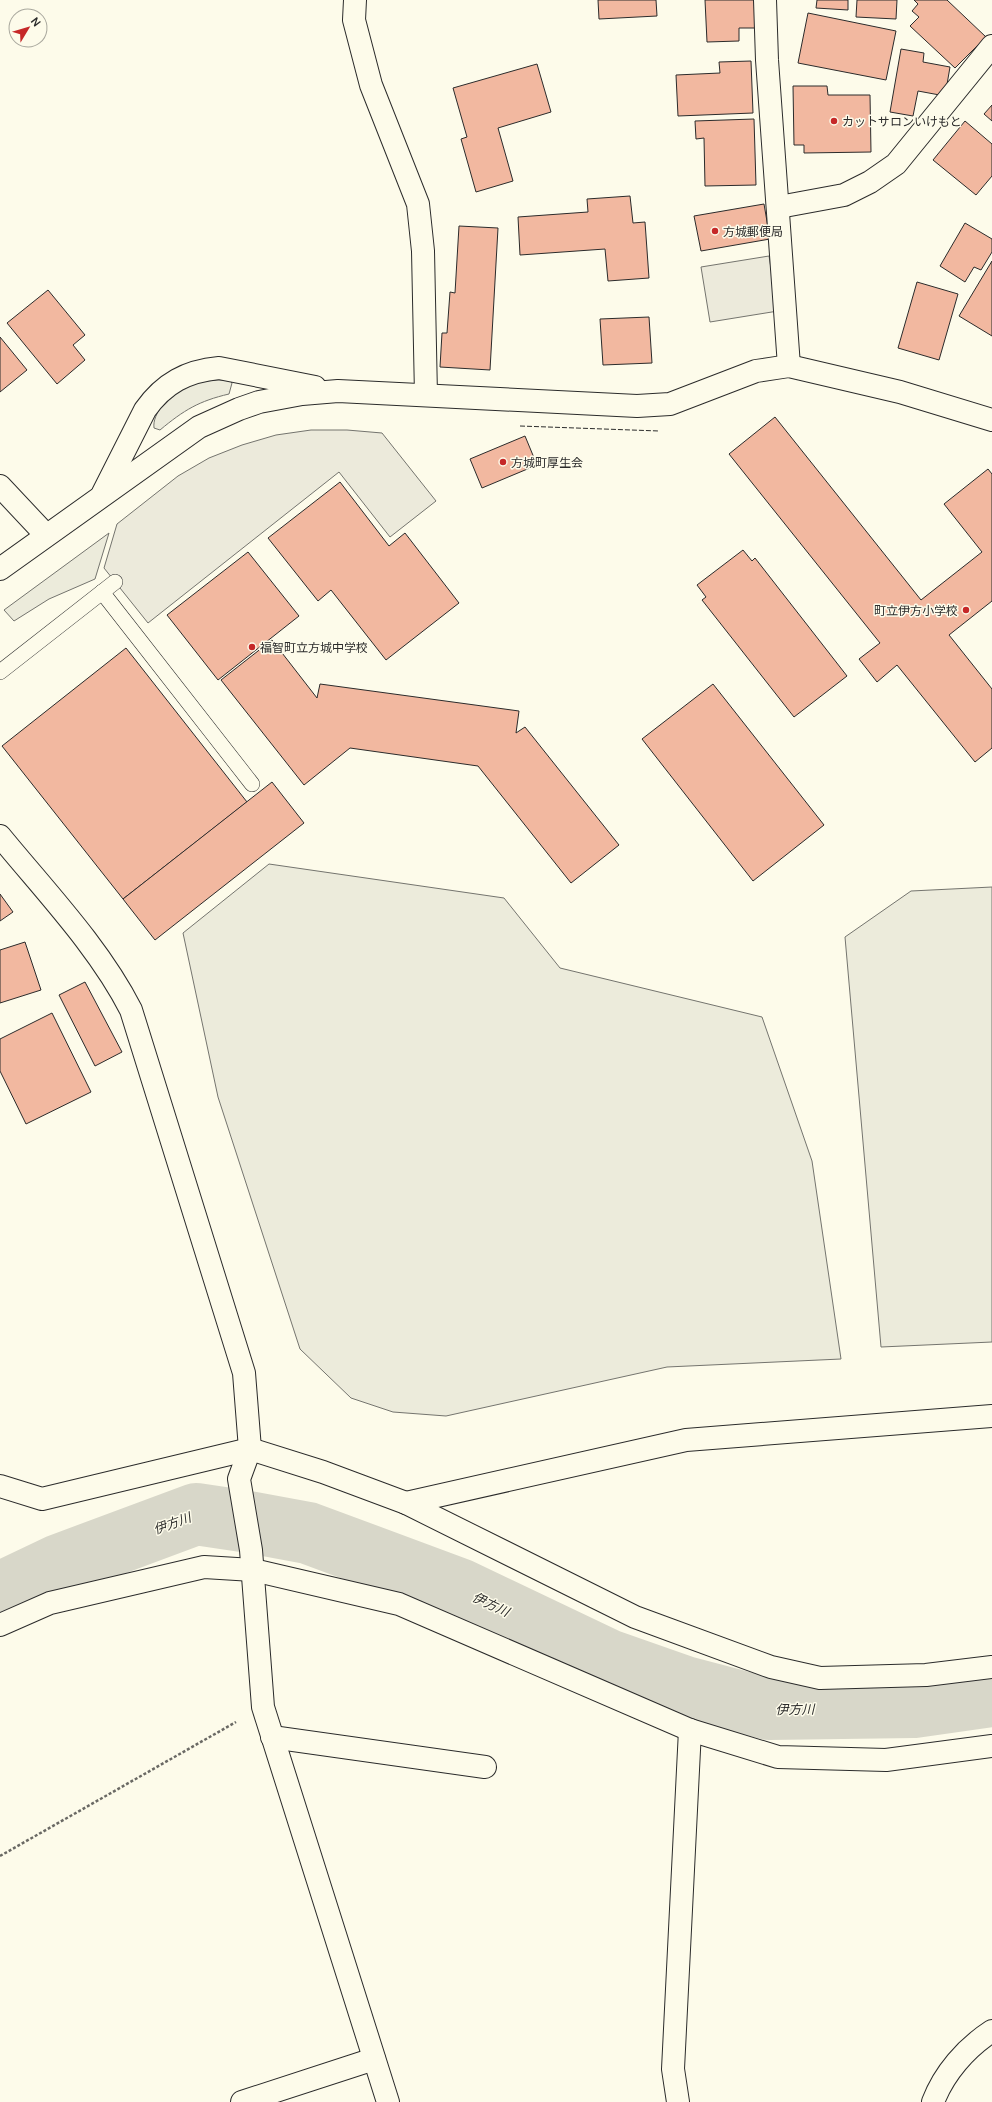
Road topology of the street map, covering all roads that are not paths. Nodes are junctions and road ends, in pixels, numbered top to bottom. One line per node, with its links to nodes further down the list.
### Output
1 (356, 0): 7 (street)
2 (765, 0): 4 (street)
3 (992, 46): 4 (street)
4 (779, 207): 5 (street)
5 (789, 366): 7 (street); 8 (street)
6 (338, 391): 7 (street); 10 (street); 10 (street)
7 (426, 395)
8 (992, 420)
9 (0, 486): 11 (street)
10 (102, 496): 11 (street)
11 (46, 535): 12 (street)
12 (0, 569)
13 (115, 582): 14 (lane)
14 (102, 592): 15 (lane); 16 (lane)
15 (0, 672)
16 (252, 784)
17 (0, 836): 19 (street)
18 (992, 1416): 21 (street)
19 (250, 1449): 20 (street); 21 (street); 22 (street)
20 (0, 1486)
21 (406, 1503): 24 (street)
22 (252, 1560): 23 (street); 25 (street); 26 (street)
23 (0, 1625)
24 (992, 1667)
25 (690, 1730): 27 (street); 33 (street)
26 (272, 1737): 28 (street); 30 (street)
27 (992, 1746)
28 (485, 1767)
29 (992, 2031): 34 (street)
30 (374, 2059): 31 (street); 32 (street)
31 (242, 2102)
32 (388, 2102)
33 (678, 2102)
34 (933, 2102)

